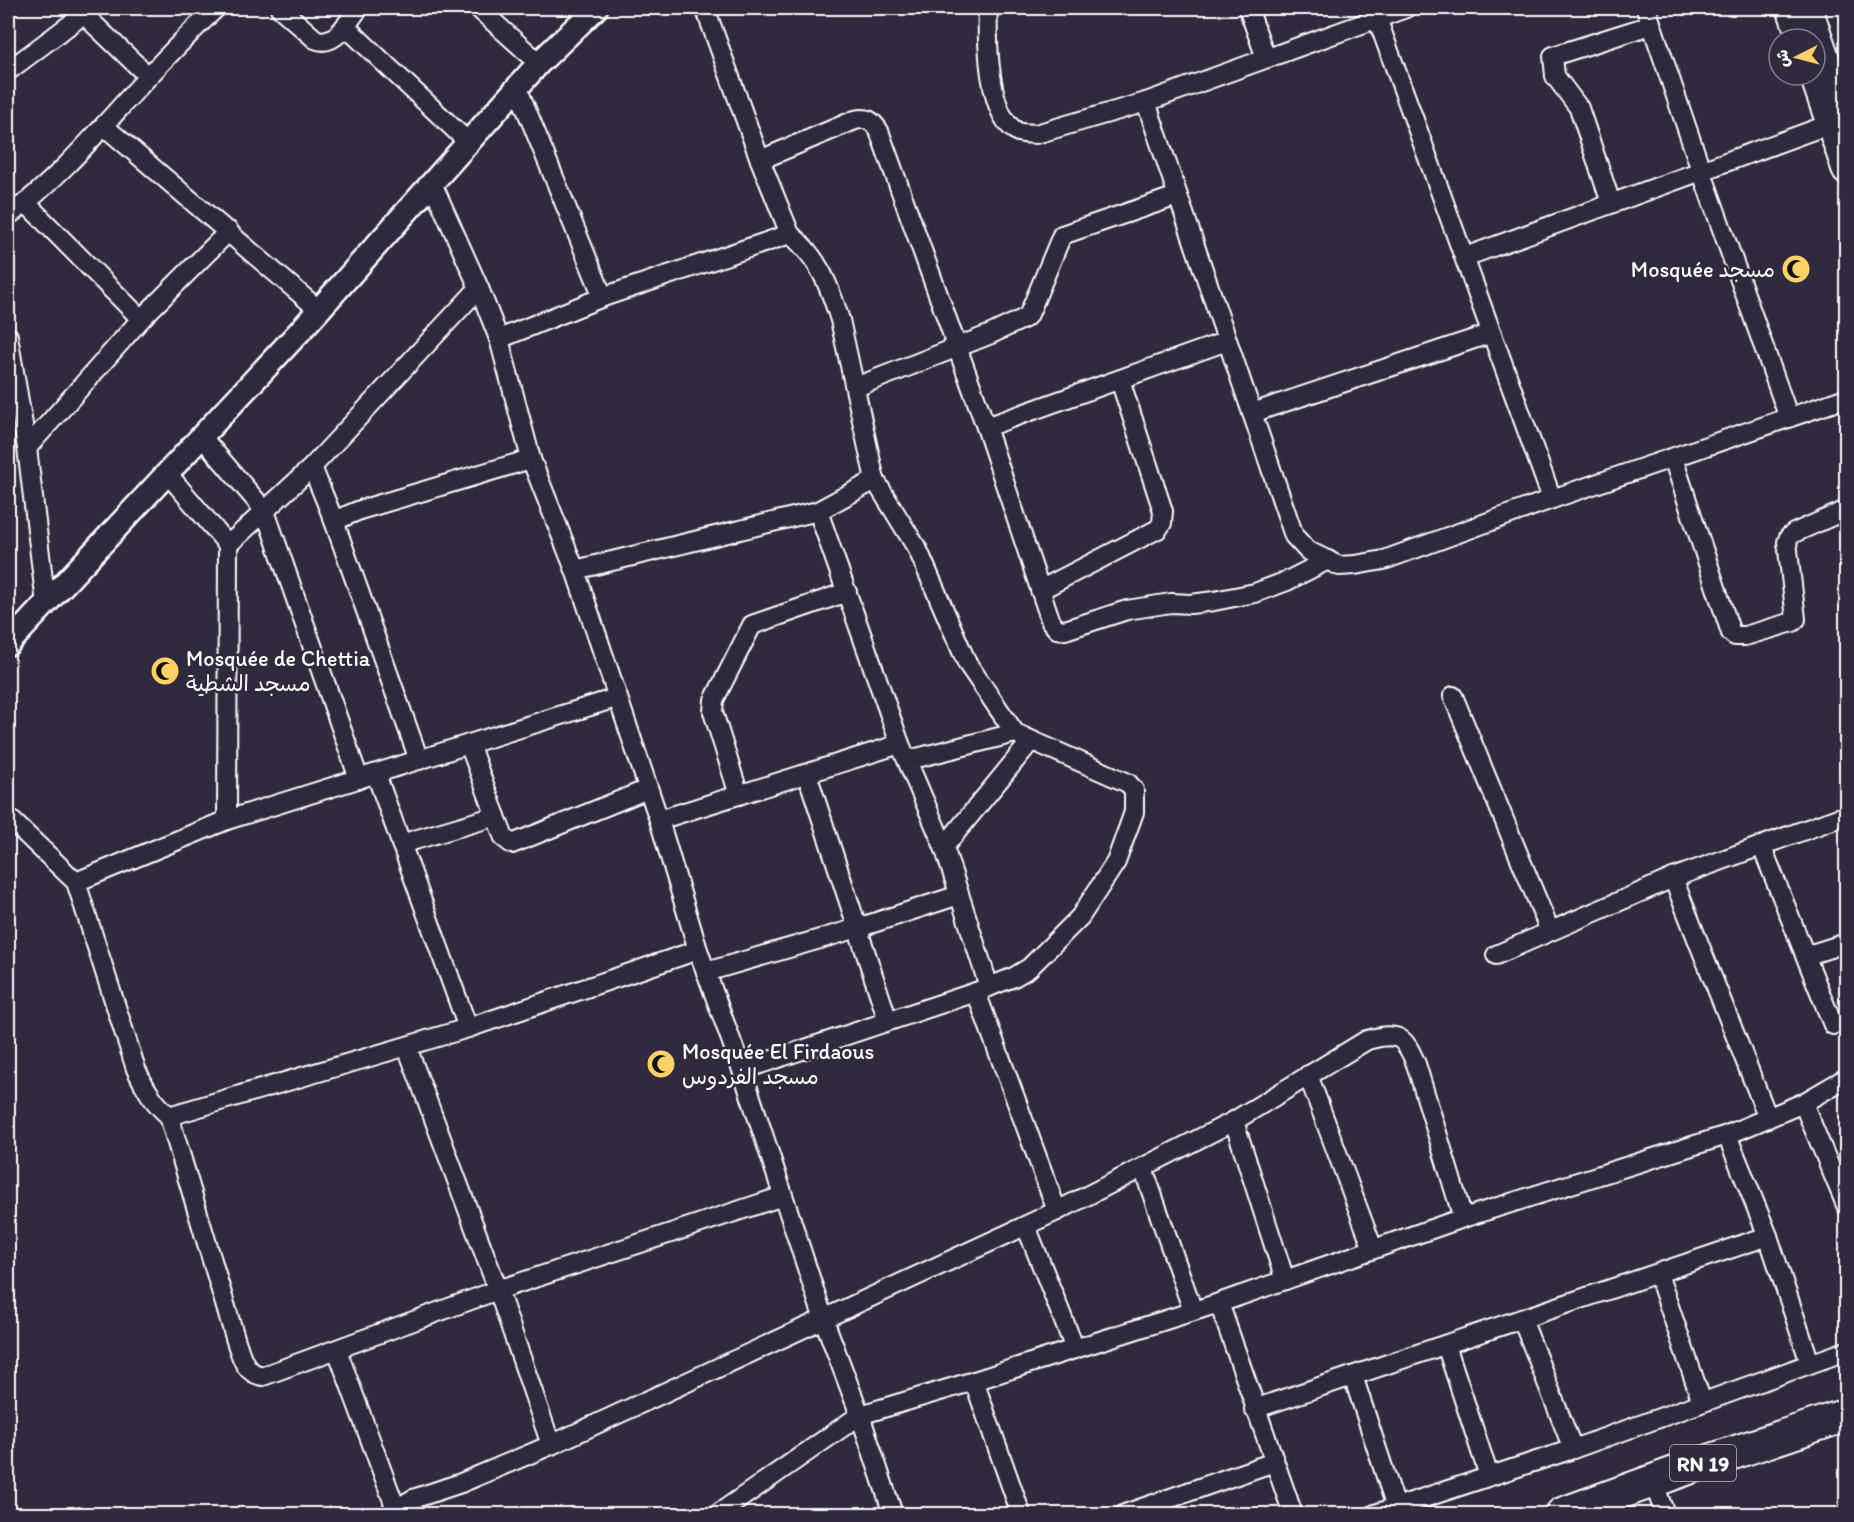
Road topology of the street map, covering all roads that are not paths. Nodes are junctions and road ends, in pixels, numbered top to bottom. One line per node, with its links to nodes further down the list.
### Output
1 (216, 8): 20 (street)
2 (280, 8): 15 (street)
3 (358, 8): 15 (street)
4 (478, 8): 18 (street)
5 (596, 8): 18 (street)
6 (705, 8): 27 (street)
7 (988, 8): 23 (street)
8 (1248, 8): 17 (street)
9 (1406, 8): 14 (street)
10 (1790, 8): 16 (main road)
11 (1809, 8): 24 (main road)
12 (81, 11): 19 (street); 20 (street)
13 (1649, 16): 28 (street); 33 (street)
14 (1377, 18): 17 (street); 37 (street)
15 (345, 26): 26 (street)
16 (1797, 27)
17 (1266, 58): 23 (street)
18 (539, 63): 21 (street)
19 (8, 71)
20 (148, 76): 25 (street)
21 (517, 87): 26 (street); 39 (street)
22 (1820, 87): 24 (main road)
23 (1146, 102): 31 (street)
24 (1841, 120): 28 (street); 29 (main road)
25 (104, 126): 32 (street); 35 (street)
26 (469, 143): 30 (street)
27 (760, 160): 36 (street); 46 (street)
28 (1701, 170): 33 (street); 52 (street)
29 (1846, 171)
30 (432, 183): 38 (street); 40 (street)
31 (1177, 196): 45 (street); 46 (street)
32 (26, 203): 34 (street); 41 (street)
33 (1611, 203): 37 (street)
34 (8, 216)
35 (228, 231): 40 (street); 41 (street)
36 (790, 234): 39 (street); 49 (street)
37 (1465, 257): 42 (street)
38 (479, 288): 44 (street); 58 (street)
39 (603, 297): 44 (street)
40 (319, 310): 54 (street)
41 (141, 319): 55 (street)
42 (1492, 333): 51 (street); 61 (street)
43 (8, 336): 47 (street)
44 (499, 339): 57 (street)
45 (1227, 341): 48 (street); 51 (street)
46 (957, 347): 49 (street); 53 (street)
47 (10, 371): 55 (street)
48 (1120, 380): 53 (street); 69 (street)
49 (856, 387): 60 (street)
50 (1846, 398): 52 (street)
51 (1252, 413): 67 (street)
52 (1789, 418): 56 (street)
53 (986, 428): 69 (street)
54 (201, 436): 59 (street); 63 (street)
55 (27, 448): 71 (street)
56 (1673, 458): 61 (street); 62 (street)
57 (531, 459): 65 (street); 68 (street)
58 (312, 467): 63 (street); 65 (street)
59 (167, 473): 66 (street); 71 (street)
60 (875, 480): 64 (street); 75 (street)
61 (1552, 499): 67 (street)
62 (1846, 510)
63 (265, 511): 66 (street); 80 (street)
64 (818, 511): 68 (street); 70 (street)
65 (334, 521): 78 (street)
66 (228, 545): 86 (street)
67 (1328, 560): 69 (street)
68 (575, 570): 74 (street)
69 (1040, 590)
70 (847, 592): 77 (street); 82 (street)
71 (46, 604): 72 (street)
72 (8, 644)
73 (1453, 696): 95 (street)
74 (616, 698): 76 (street); 81 (street)
75 (1023, 737): 77 (street); 90 (street); 101 (street)
76 (469, 744): 78 (street); 84 (street)
77 (904, 752): 79 (street); 90 (street)
78 (419, 760): 80 (street)
79 (807, 774): 82 (street); 94 (street)
80 (367, 776): 86 (street); 88 (street)
81 (648, 789): 84 (street); 87 (street)
82 (739, 795): 87 (street)
83 (1846, 815): 89 (street)
84 (496, 816): 88 (street)
85 (8, 817): 92 (street)
86 (227, 820): 92 (street)
87 (659, 820): 97 (street)
88 (402, 844): 104 (street)
89 (1762, 847): 91 (street); 99 (street)
90 (944, 848): 93 (street)
91 (1673, 878): 95 (street); 111 (street)
92 (76, 882): 110 (street)
93 (958, 895): 94 (street); 101 (street)
94 (858, 928): 100 (street); 102 (street)
95 (1550, 932): 98 (street)
96 (1846, 943): 99 (street)
97 (698, 950): 100 (street); 104 (street)
98 (1496, 955)
99 (1805, 956): 103 (street)
100 (706, 972): 106 (street)
101 (982, 989): 102 (street); 117 (street)
102 (888, 1021): 106 (street)
103 (1833, 1025)
104 (468, 1028): 105 (street)
105 (407, 1047): 110 (street); 124 (street)
106 (742, 1070): 115 (street)
107 (1308, 1075): 112 (street); 118 (street); 121 (street)
108 (1846, 1078): 109 (street)
109 (1803, 1103): 111 (street); 116 (street)
110 (170, 1116): 131 (street)
111 (1768, 1118): 113 (street)
112 (1234, 1121): 114 (street); 123 (street)
113 (1727, 1135): 118 (street); 120 (street)
114 (1143, 1168): 117 (street); 126 (street)
115 (783, 1196): 124 (street); 128 (street)
116 (1846, 1205)
117 (1057, 1211): 119 (street)
118 (1463, 1218): 121 (street)
119 (1026, 1226): 128 (street); 130 (street)
120 (1768, 1236): 122 (street); 133 (street)
121 (1373, 1249): 123 (street)
122 (1658, 1274): 127 (street); 136 (street)
123 (1285, 1280): 125 (street)
124 (498, 1290): 131 (street); 140 (street)
125 (1219, 1303): 126 (street); 137 (street)
126 (1193, 1311): 130 (street)
127 (1522, 1319): 129 (street); 141 (street)
128 (824, 1320): 139 (street); 140 (street)
129 (1446, 1345): 134 (street); 143 (street)
130 (1074, 1349): 135 (street)
131 (337, 1350): 147 (street)
132 (1846, 1351): 133 (street)
133 (1810, 1363): 136 (street)
134 (1353, 1376): 137 (street); 146 (street)
135 (974, 1381): 139 (street); 150 (street)
136 (1702, 1402): 141 (street)
137 (1254, 1409): 142 (street)
138 (1846, 1414): 144 (highway, RN 19)
139 (860, 1415): 145 (street); 149 (street)
140 (551, 1445): 147 (street)
141 (1573, 1449): 143 (street)
142 (1274, 1462): 151 (street); 152 (street)
143 (1489, 1476): 146 (street)
144 (1653, 1481): 154 (highway, RN 19); 155 (street)
145 (748, 1506): 148 (street)
146 (1396, 1508): 153 (street)
147 (392, 1512)
148 (718, 1515)
149 (893, 1515)
150 (1021, 1515)
151 (1125, 1515)
152 (1293, 1515)
153 (1375, 1515)
154 (1562, 1515)
155 (1665, 1515)

